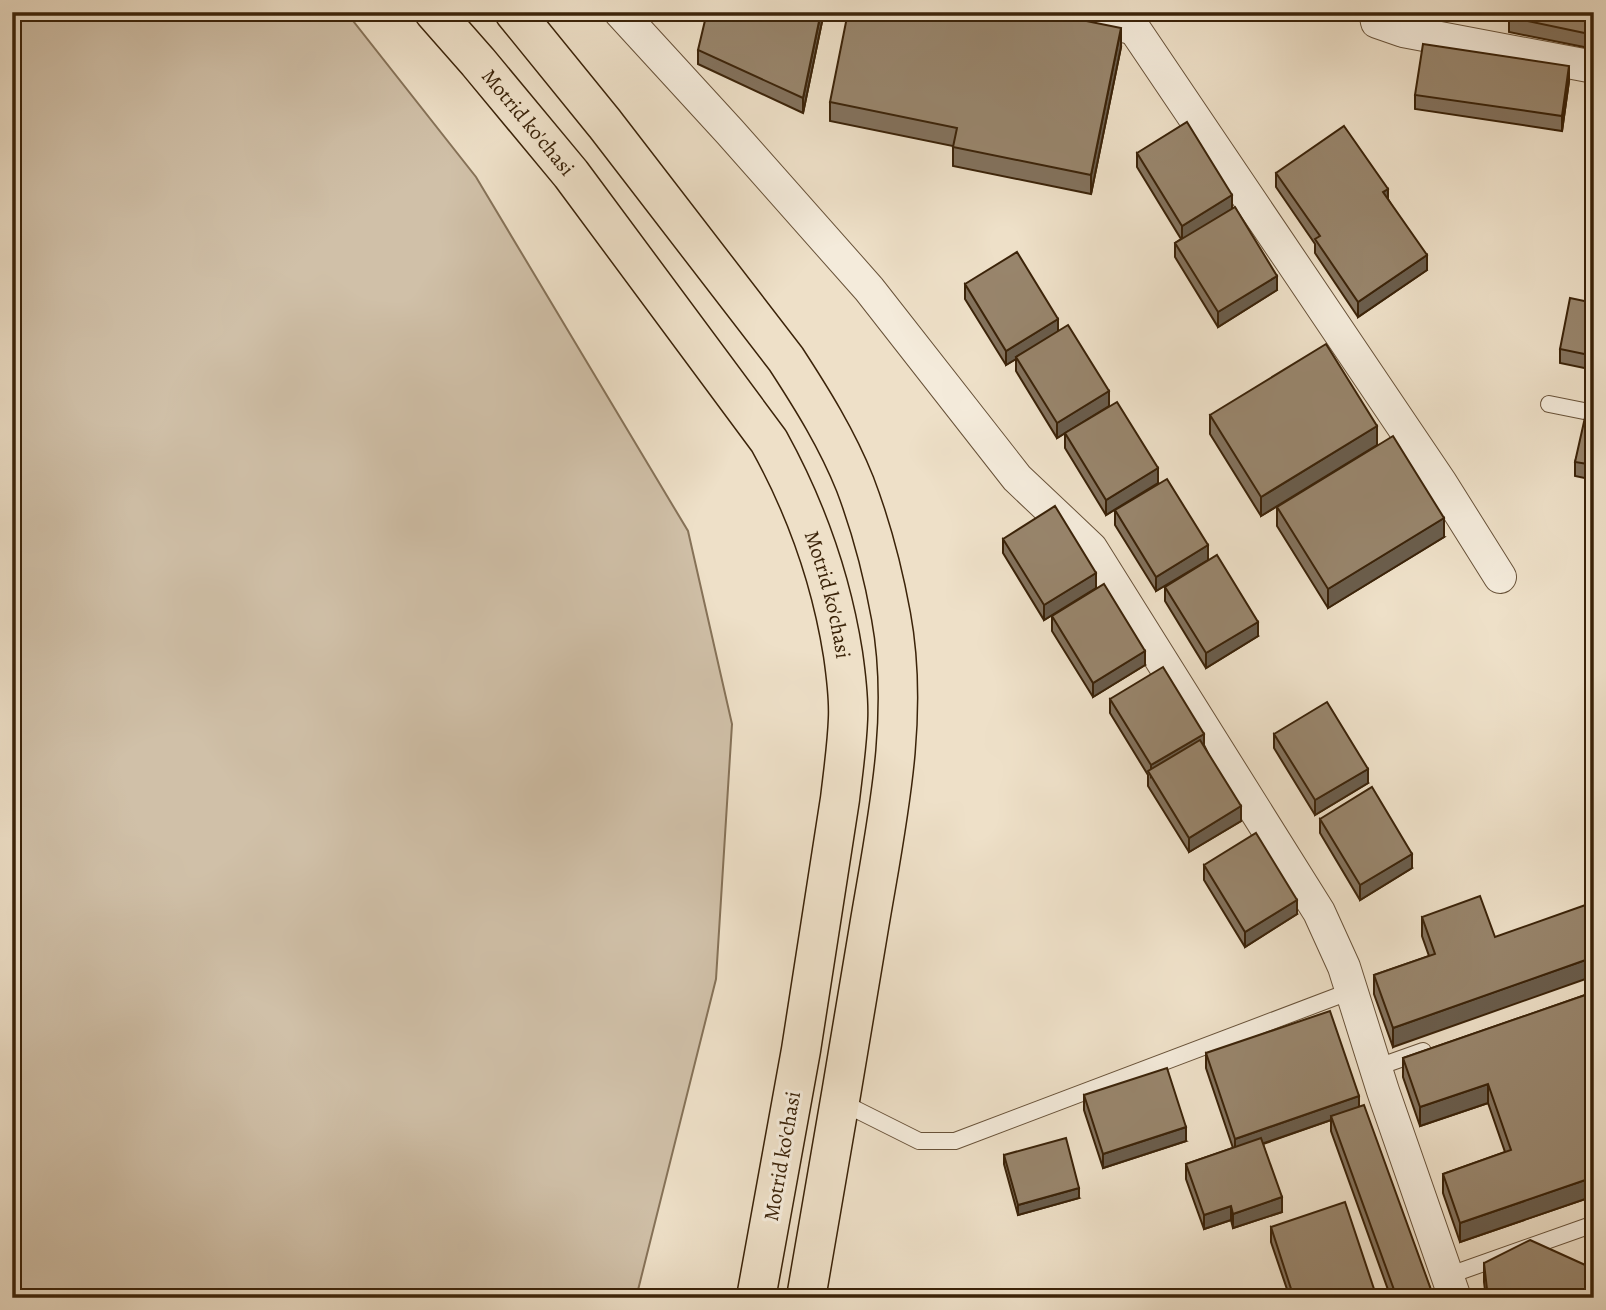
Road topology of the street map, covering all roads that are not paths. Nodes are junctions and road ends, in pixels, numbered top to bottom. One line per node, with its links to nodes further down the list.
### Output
1 (434, 12): 17 (main road, Motrid ko'chasi)
2 (514, 12): 14 (main road)
3 (620, 12): 11 (street)
4 (1043, 12): 6 (street)
5 (1375, 12): 7 (street)
6 (1128, 20): 10 (street)
7 (1594, 67)
8 (1549, 404): 9 (lane)
9 (1594, 413)
10 (1500, 577)
11 (1351, 991): 13 (street); 14 (lane)
12 (1440, 1046): 13 (lane)
13 (1376, 1068): 16 (street)
14 (840, 1101): 18 (main road)
15 (1594, 1224): 16 (lane)
16 (1451, 1287)
17 (756, 1298)
18 (806, 1298)

